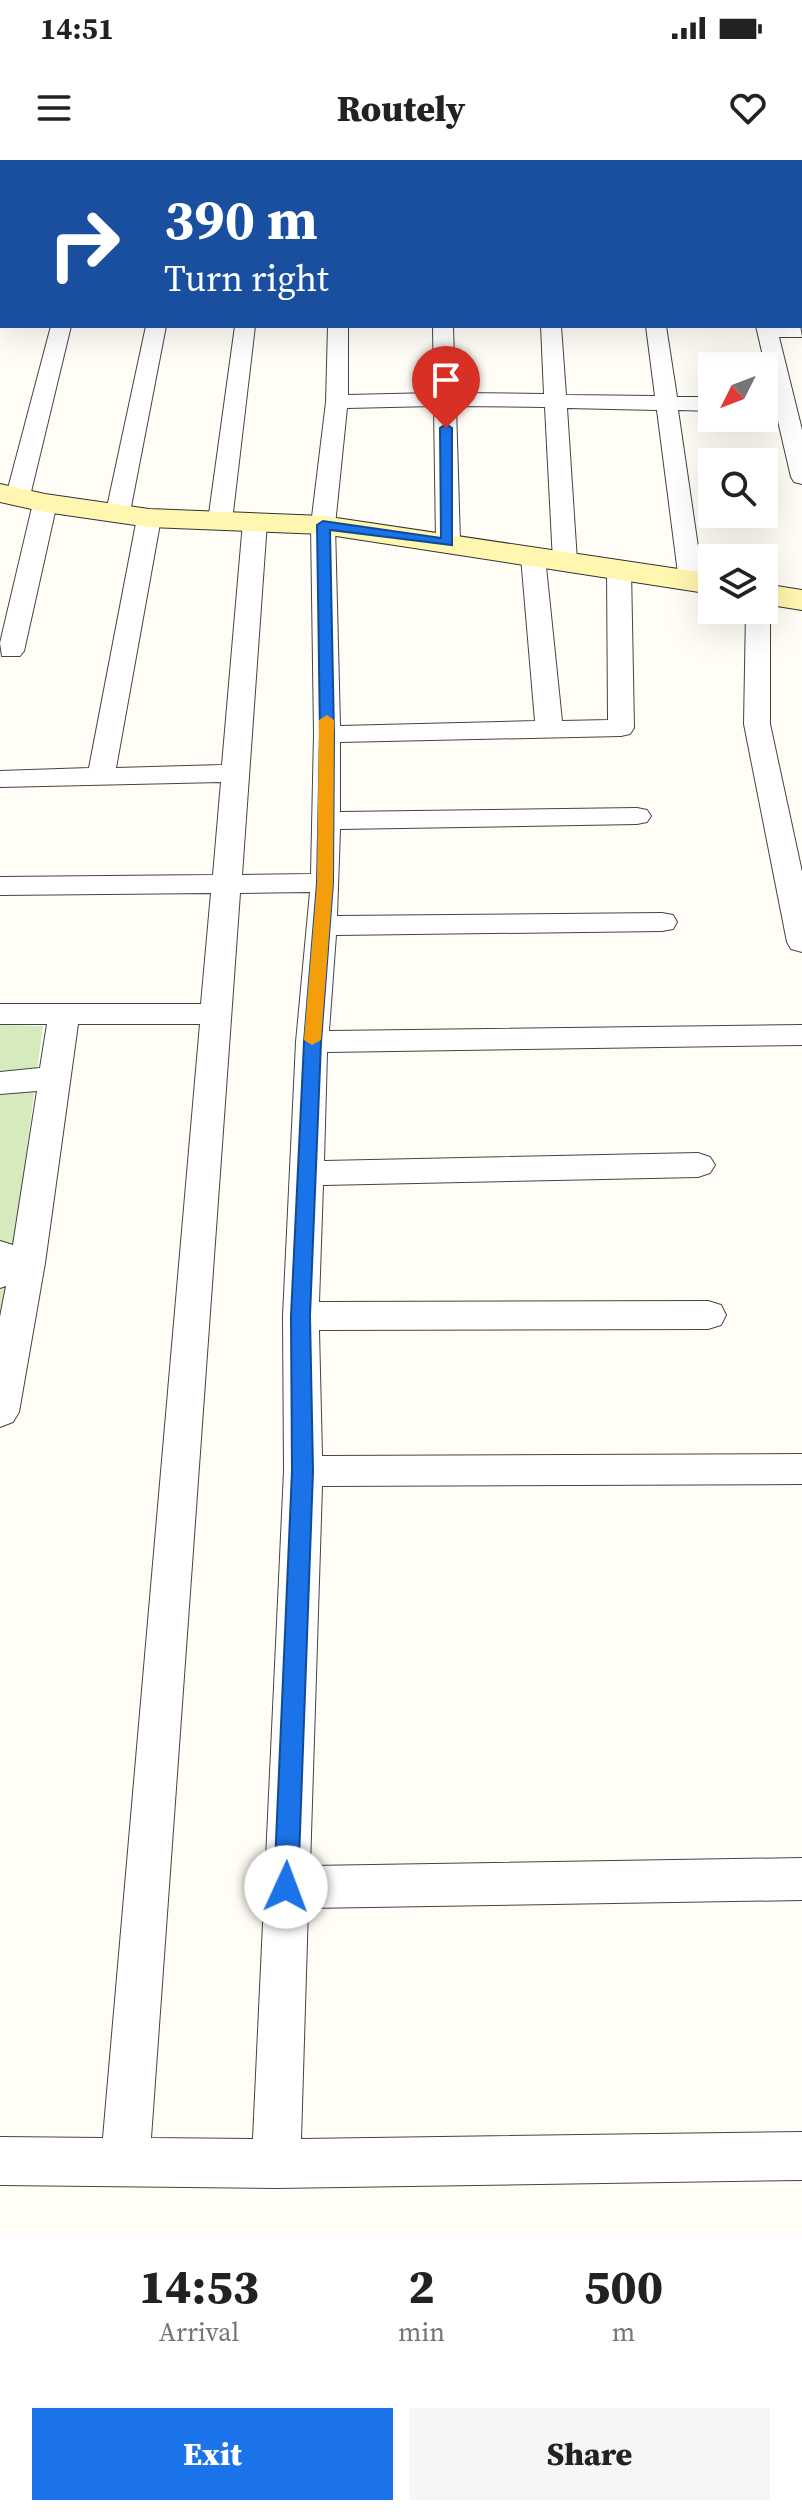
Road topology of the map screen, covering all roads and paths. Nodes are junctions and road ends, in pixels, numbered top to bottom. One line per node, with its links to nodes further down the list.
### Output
1 (61, 328): 18 (street)
2 (156, 328): 19 (street)
3 (245, 328): 21 (street)
4 (338, 328): 13 (street)
5 (443, 328): 11 (street)
6 (551, 328): 12 (street)
7 (656, 328): 14 (street)
8 (766, 328): 9 (street); 10 (street)
9 (802, 331)
10 (783, 398): 16 (street)
11 (445, 399): 12 (street); 13 (street); 24 (street)
12 (555, 401): 14 (street); 26 (street)
13 (337, 402): 23 (street)
14 (667, 404): 15 (street); 27 (street)
15 (698, 404)
16 (798, 444): 17 (street)
17 (802, 477)
18 (21, 498): 19 (street); 33 (street)
19 (118, 512): 20 (street)
20 (149, 518): 21 (street); 37 (street)
21 (220, 521): 22 (street)
22 (255, 522): 23 (street); 36 (street)
23 (323, 525): 24 (street); 35 (street)
24 (448, 542): 25 (street)
25 (533, 557): 26 (street); 34 (street)
26 (565, 561): 28 (street)
27 (698, 566)
28 (619, 570): 29 (street); 34 (street)
29 (698, 582)
30 (778, 596): 31 (street)
31 (802, 600)
32 (758, 624): 46 (street)
33 (11, 651)
34 (549, 729): 35 (street)
35 (327, 734): 40 (street)
36 (237, 773): 37 (street); 41 (street)
37 (101, 777): 38 (street)
38 (0, 779)
39 (637, 816): 40 (street)
40 (325, 821): 42 (street)
41 (227, 883): 42 (street); 43 (street); 48 (street)
42 (325, 883): 45 (street)
43 (0, 886)
44 (662, 922): 45 (street)
45 (320, 926): 51 (street)
46 (802, 942)
47 (0, 1014): 49 (street)
48 (215, 1014): 49 (street); 66 (street)
49 (64, 1015): 52 (street)
50 (802, 1035): 51 (street)
51 (312, 1042): 55 (street)
52 (55, 1078): 53 (street); 56 (street)
53 (0, 1083)
54 (698, 1165): 55 (street)
55 (308, 1173): 58 (street)
56 (9, 1264): 59 (street)
57 (708, 1315): 58 (street)
58 (301, 1316): 61 (street)
59 (0, 1412)
60 (802, 1469): 61 (street)
61 (303, 1471): 63 (street)
62 (802, 1879): 63 (street)
63 (286, 1887): 67 (street)
64 (802, 2156): 67 (street)
65 (0, 2161): 66 (street)
66 (125, 2163): 67 (street)
67 (276, 2164)

